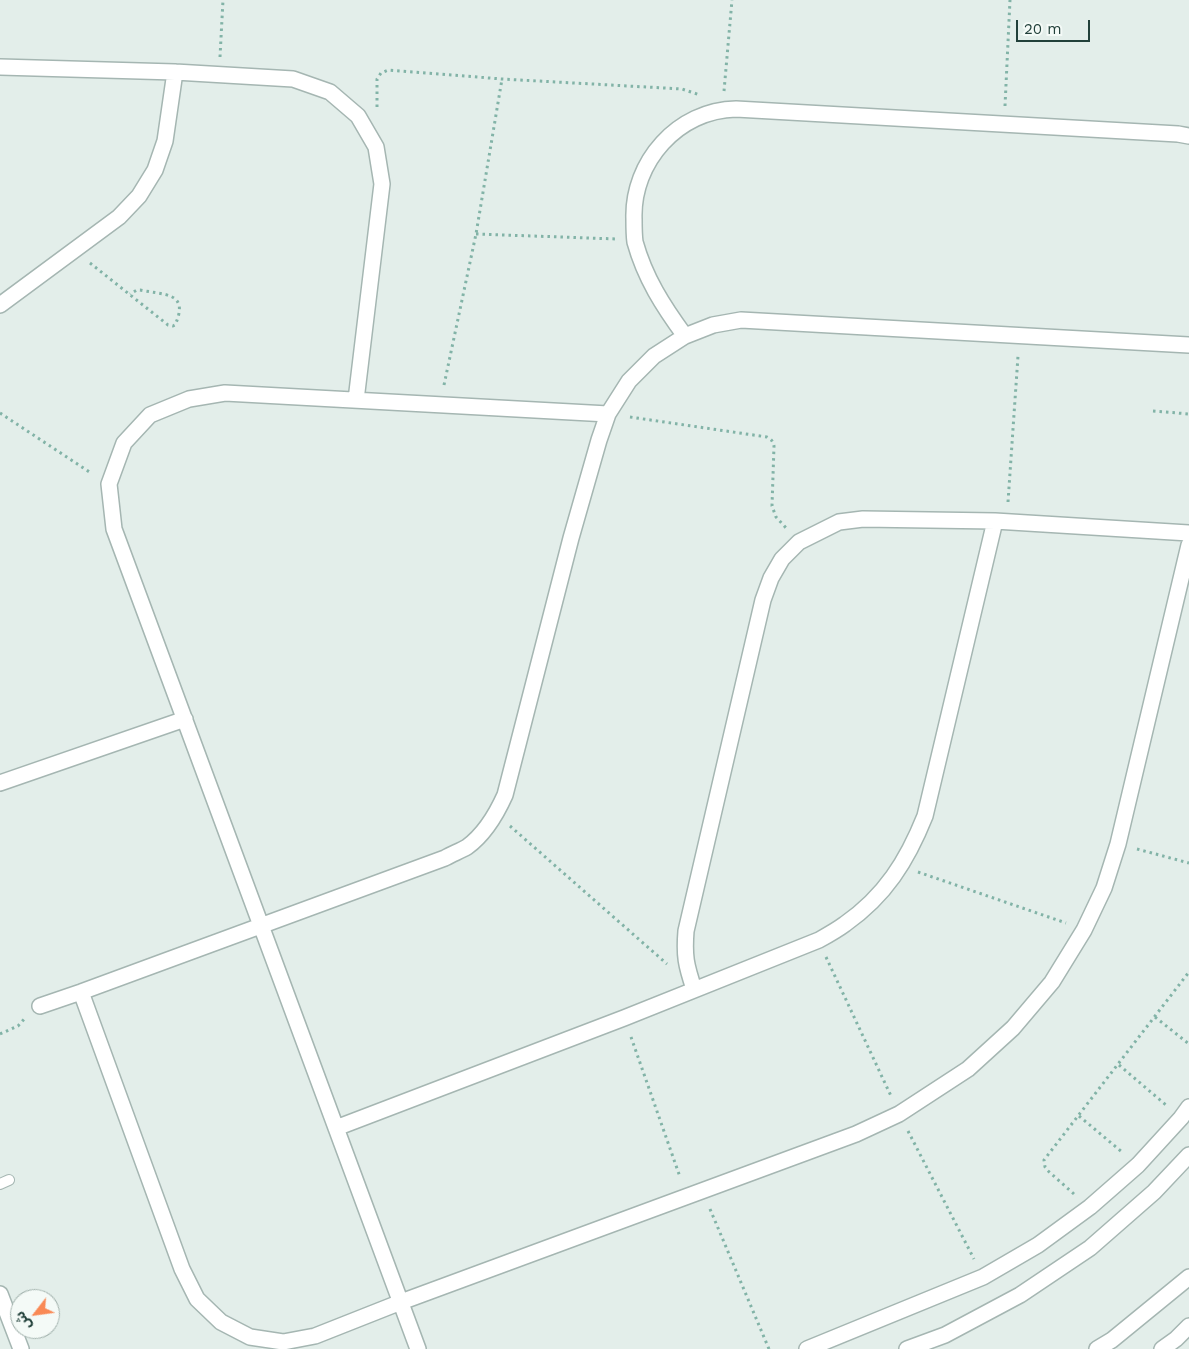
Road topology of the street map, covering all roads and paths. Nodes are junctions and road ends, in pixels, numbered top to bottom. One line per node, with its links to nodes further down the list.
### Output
1 (223, 0): 6 (path)
2 (732, 0): 9 (path)
3 (1010, 0): 10 (path)
4 (0, 67): 5 (street)
5 (175, 72): 6 (street); 14 (street)
6 (220, 75): 20 (street)
7 (502, 79): 8 (path); 9 (path); 12 (path)
8 (377, 108)
9 (722, 109): 10 (street); 13 (street)
10 (1005, 124): 11 (street)
11 (1189, 136)
12 (476, 234): 13 (path); 21 (path)
13 (635, 240): 18 (street)
14 (74, 250): 15 (path); 16 (street)
15 (130, 294): 15 (path)
16 (0, 305)
17 (1020, 335): 18 (street); 19 (street); 27 (path)
18 (685, 336): 24 (street)
19 (1189, 344)
20 (356, 400): 21 (street); 26 (street)
21 (440, 405): 24 (street)
22 (1153, 411): 25 (path)
23 (0, 413): 26 (path)
24 (608, 414): 29 (path); 33 (street)
25 (1189, 414)
26 (109, 484): 31 (street)
27 (1000, 522): 28 (street); 29 (street); 36 (street)
28 (1189, 533)
29 (799, 542): 40 (street)
30 (1189, 545): 34 (street)
31 (185, 719): 32 (street); 37 (street)
32 (0, 783)
33 (497, 814): 37 (street); 40 (path)
34 (1118, 844): 35 (path); 38 (street)
35 (1189, 863)
36 (901, 866): 38 (path); 40 (street)
37 (261, 926): 41 (street); 51 (street)
38 (1084, 930): 54 (street)
39 (1189, 972): 43 (path)
40 (694, 989): 44 (street)
41 (81, 992): 42 (street); 59 (street)
42 (40, 1006)
43 (1154, 1017): 47 (path); 48 (path)
44 (624, 1018): 51 (street); 55 (path)
45 (8, 1031): 46 (path)
46 (0, 1034)
47 (1189, 1044)
48 (1118, 1065): 49 (path); 50 (path)
49 (1185, 1112): 53 (street)
50 (1079, 1116): 53 (path); 56 (path)
51 (336, 1128): 59 (street)
52 (1189, 1155): 65 (street)
53 (1138, 1165): 56 (street)
54 (702, 1191): 55 (street); 63 (path)
55 (687, 1197): 59 (street)
56 (1090, 1207): 64 (street)
57 (1189, 1277): 66 (street)
58 (0, 1294): 61 (street)
59 (401, 1302): 62 (street)
60 (1189, 1326): 67 (street)
61 (21, 1349)
62 (418, 1349)
63 (769, 1349)
64 (807, 1349)
65 (907, 1349)
66 (1097, 1349)
67 (1162, 1349)

